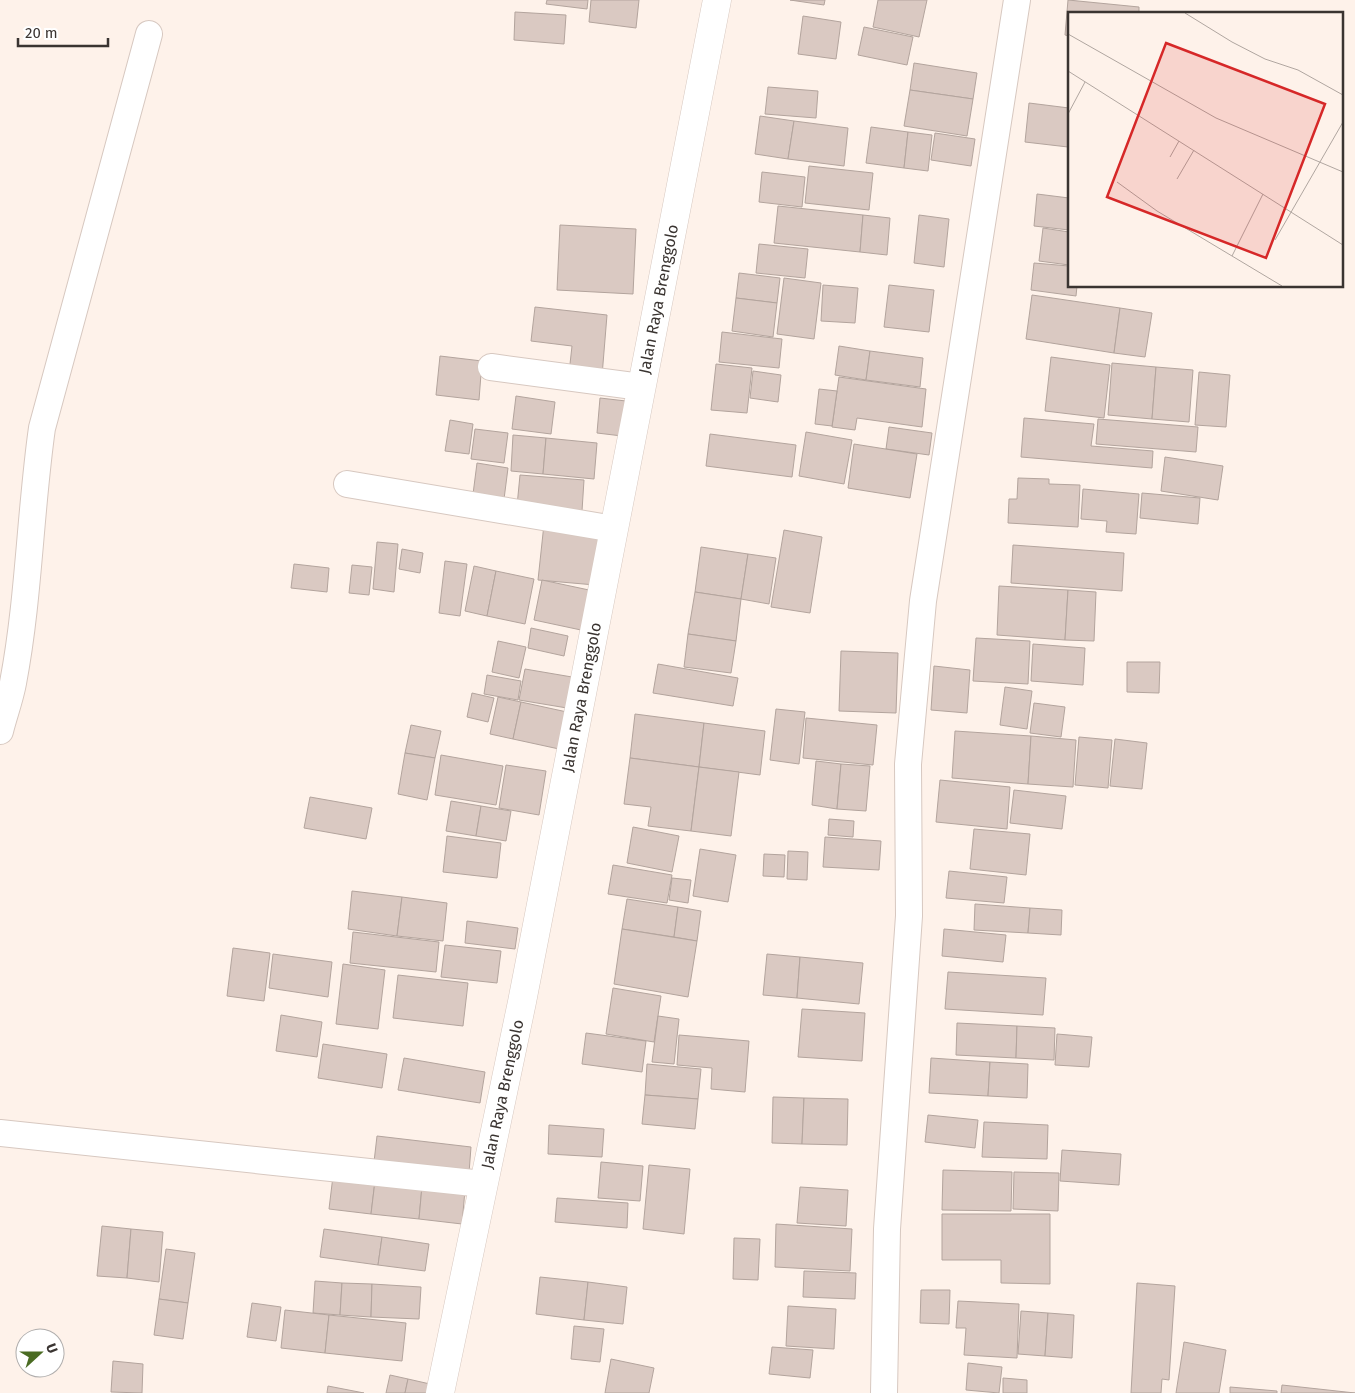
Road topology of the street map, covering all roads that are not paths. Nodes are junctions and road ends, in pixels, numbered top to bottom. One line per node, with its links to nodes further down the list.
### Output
1 (717, 0): 5 (main road, Jalan Raya Brenggolo)
2 (1017, 0): 12 (street)
3 (149, 34): 8 (street)
4 (491, 367): 5 (street)
5 (641, 387): 7 (main road, Jalan Raya Brenggolo)
6 (347, 484): 7 (street)
7 (614, 530): 10 (main road, Jalan Raya Brenggolo)
8 (0, 731)
9 (0, 1133): 10 (street)
10 (483, 1184): 11 (main road, Jalan Raya Brenggolo)
11 (440, 1393)
12 (884, 1393)

